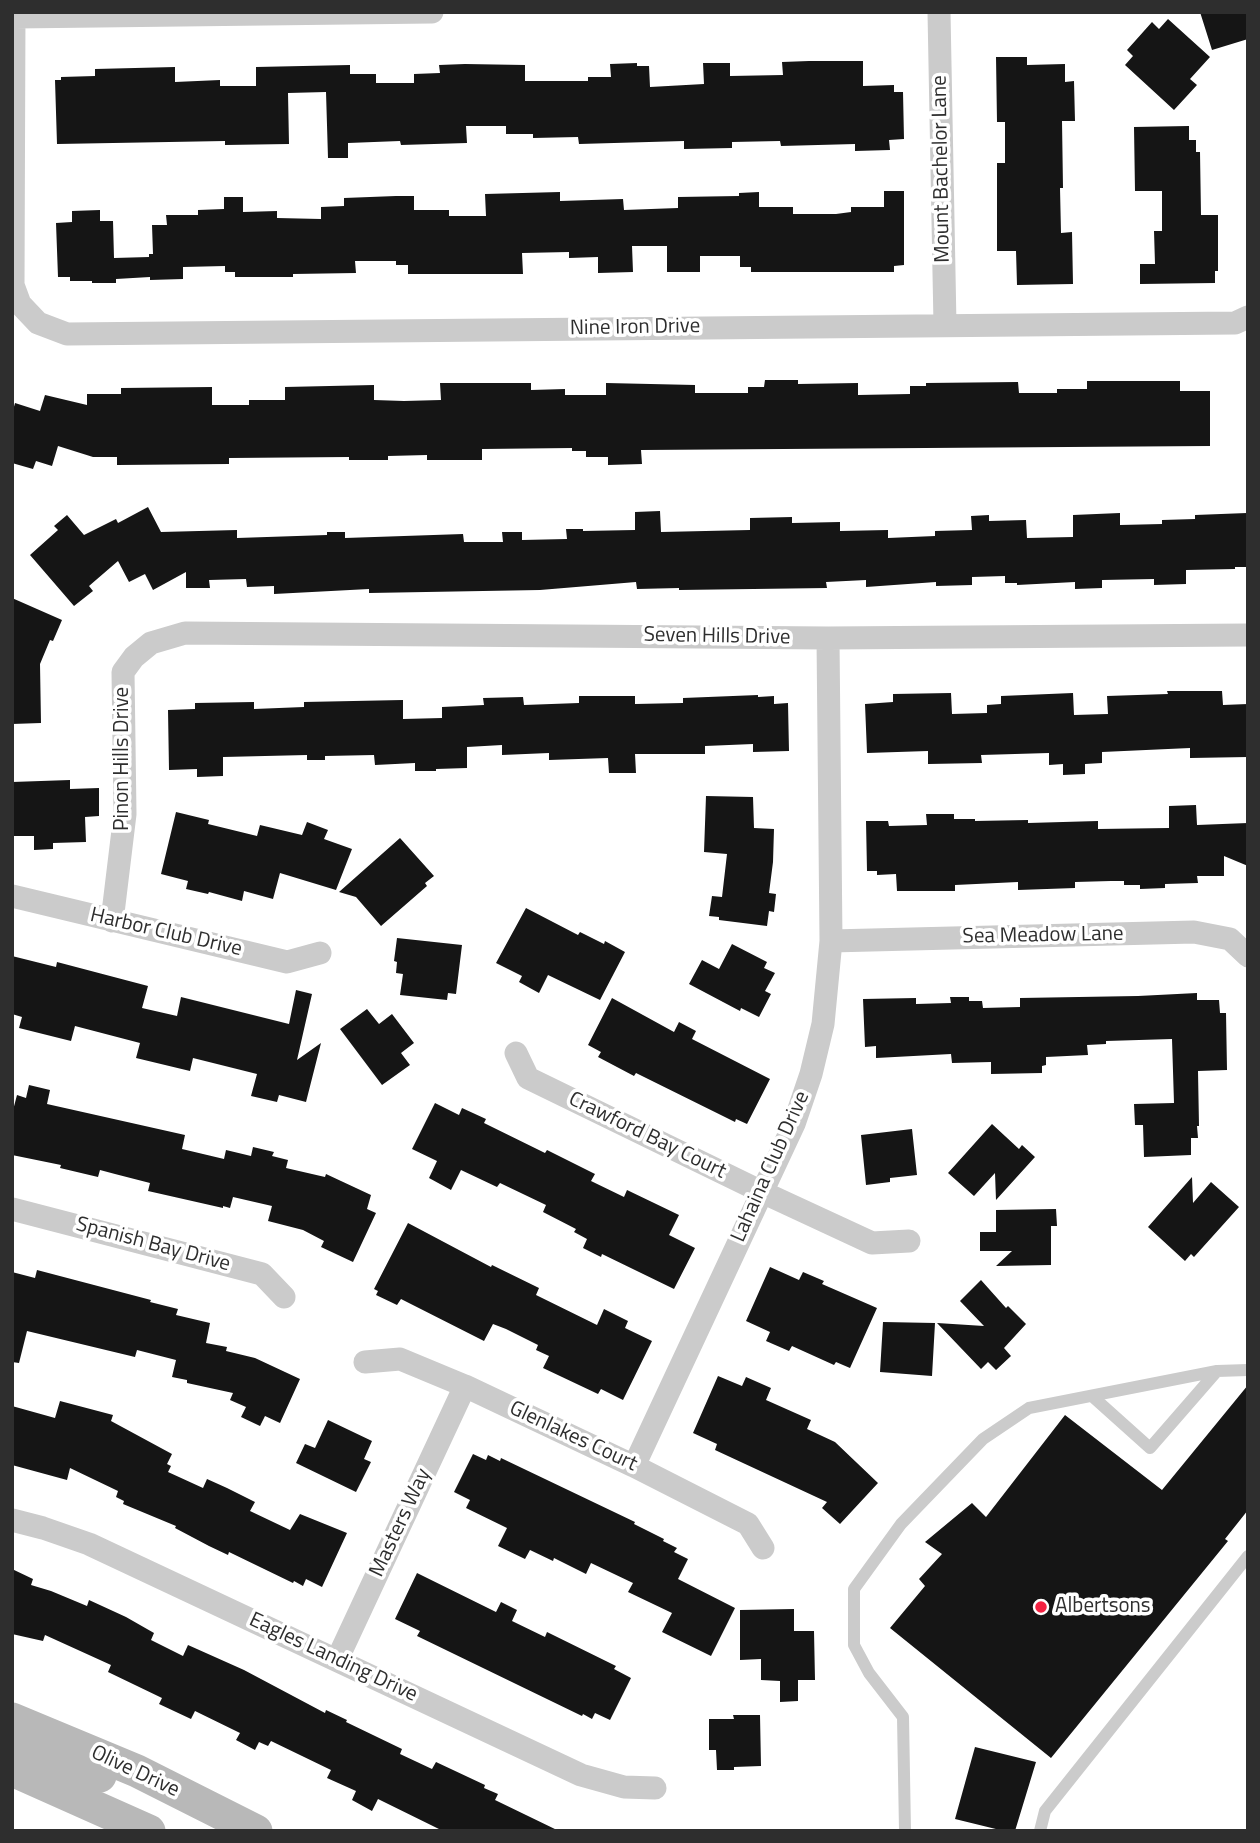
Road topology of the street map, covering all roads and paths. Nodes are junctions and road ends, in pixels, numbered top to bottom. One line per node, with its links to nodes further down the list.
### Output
1 (432, 12): 3 (street)
2 (939, 12): 5 (street, Mount Bachelor Lane)
3 (15, 15): 5 (street, Nine Iron Drive)
4 (1248, 317): 5 (street, Nine Iron Drive)
5 (945, 325)
6 (186, 633): 8 (street, Seven Hills Drive); 10 (street, Pinon Hills Drive)
7 (1248, 635): 8 (street, Seven Hills Drive)
8 (828, 638): 11 (street, Lahaina Club Drive)
9 (12, 896): 10 (street, Harbor Club Drive)
10 (112, 921): 12 (street, Harbor Club Drive)
11 (831, 941): 13 (street, Sea Meadow Lane); 15 (street, Lahaina Club Drive)
12 (320, 953)
13 (1248, 956)
14 (516, 1054): 15 (street, Crawford Bay Court)
15 (762, 1192): 17 (street, Crawford Bay Court); 24 (street, Lahaina Club Drive)
16 (12, 1209): 18 (street, Spanish Bay Drive)
17 (909, 1241)
18 (284, 1297)
19 (365, 1362): 22 (street, Glenlakes Court)
20 (1248, 1370): 21 (lane)
21 (1217, 1371): 23 (lane); 23 (lane)
22 (465, 1386): 24 (street, Glenlakes Court); 28 (street, Masters Way)
23 (1092, 1396): 35 (lane)
24 (634, 1466): 26 (street, Glenlakes Court)
25 (12, 1520): 28 (street, Eagles Landing Drive)
26 (763, 1548)
27 (1248, 1556): 36 (lane)
28 (337, 1660): 32 (street, Eagles Landing Drive)
29 (12, 1719): 33 (main road, Olive Drive)
30 (12, 1750): 33 (main road)
31 (12, 1770): 34 (main road)
32 (655, 1788)
33 (249, 1827)
34 (149, 1831)
35 (905, 1831)
36 (1040, 1831)

